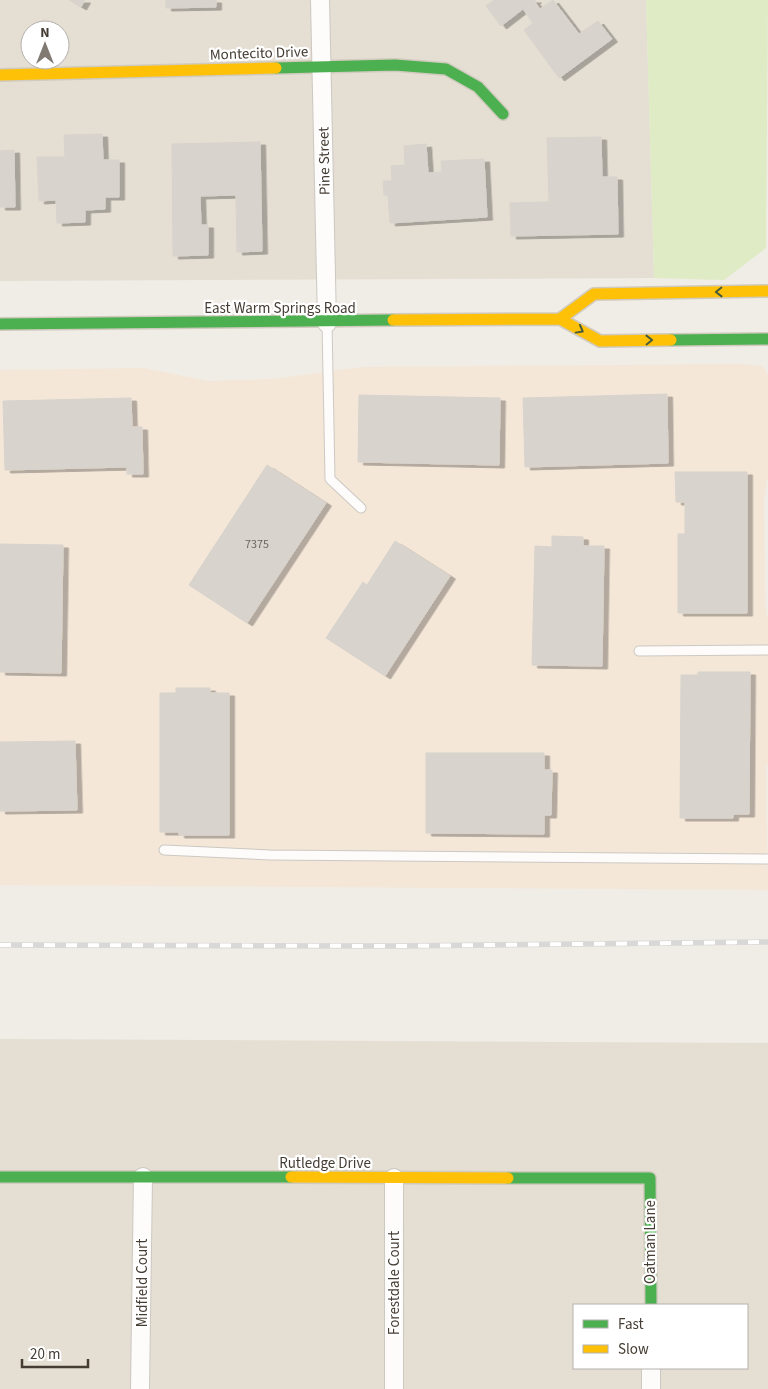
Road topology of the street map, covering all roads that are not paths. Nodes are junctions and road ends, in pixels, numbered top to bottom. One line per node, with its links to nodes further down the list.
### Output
1 (320, 0): 2 (street, Pine Street)
2 (322, 66): 3 (street, Montecito Drive); 4 (street, Montecito Drive); 7 (street, Pine Street)
3 (0, 76)
4 (502, 114)
5 (768, 291): 6 (street, one-way to 6)
6 (560, 319): 7 (street, East Warm Springs Road); 9 (street, East Warm Springs Road, one-way to 9)
7 (327, 323): 8 (street, East Warm Springs Road); 10 (lane)
8 (0, 324)
9 (768, 339)
10 (361, 508)
11 (768, 650): 12 (lane)
12 (639, 651)
13 (164, 850): 14 (lane)
14 (768, 859)
15 (0, 1177): 16 (street, Rutledge Drive)
16 (142, 1177): 17 (street, Rutledge Drive); 21 (street, Midfield Court)
17 (394, 1178): 18 (street, Rutledge Drive); 22 (street, Forestdale Court)
18 (650, 1178): 19 (street, Oatman Lane)
19 (651, 1304)
20 (651, 1369): 23 (street)
21 (140, 1389)
22 (394, 1389)
23 (651, 1389)

